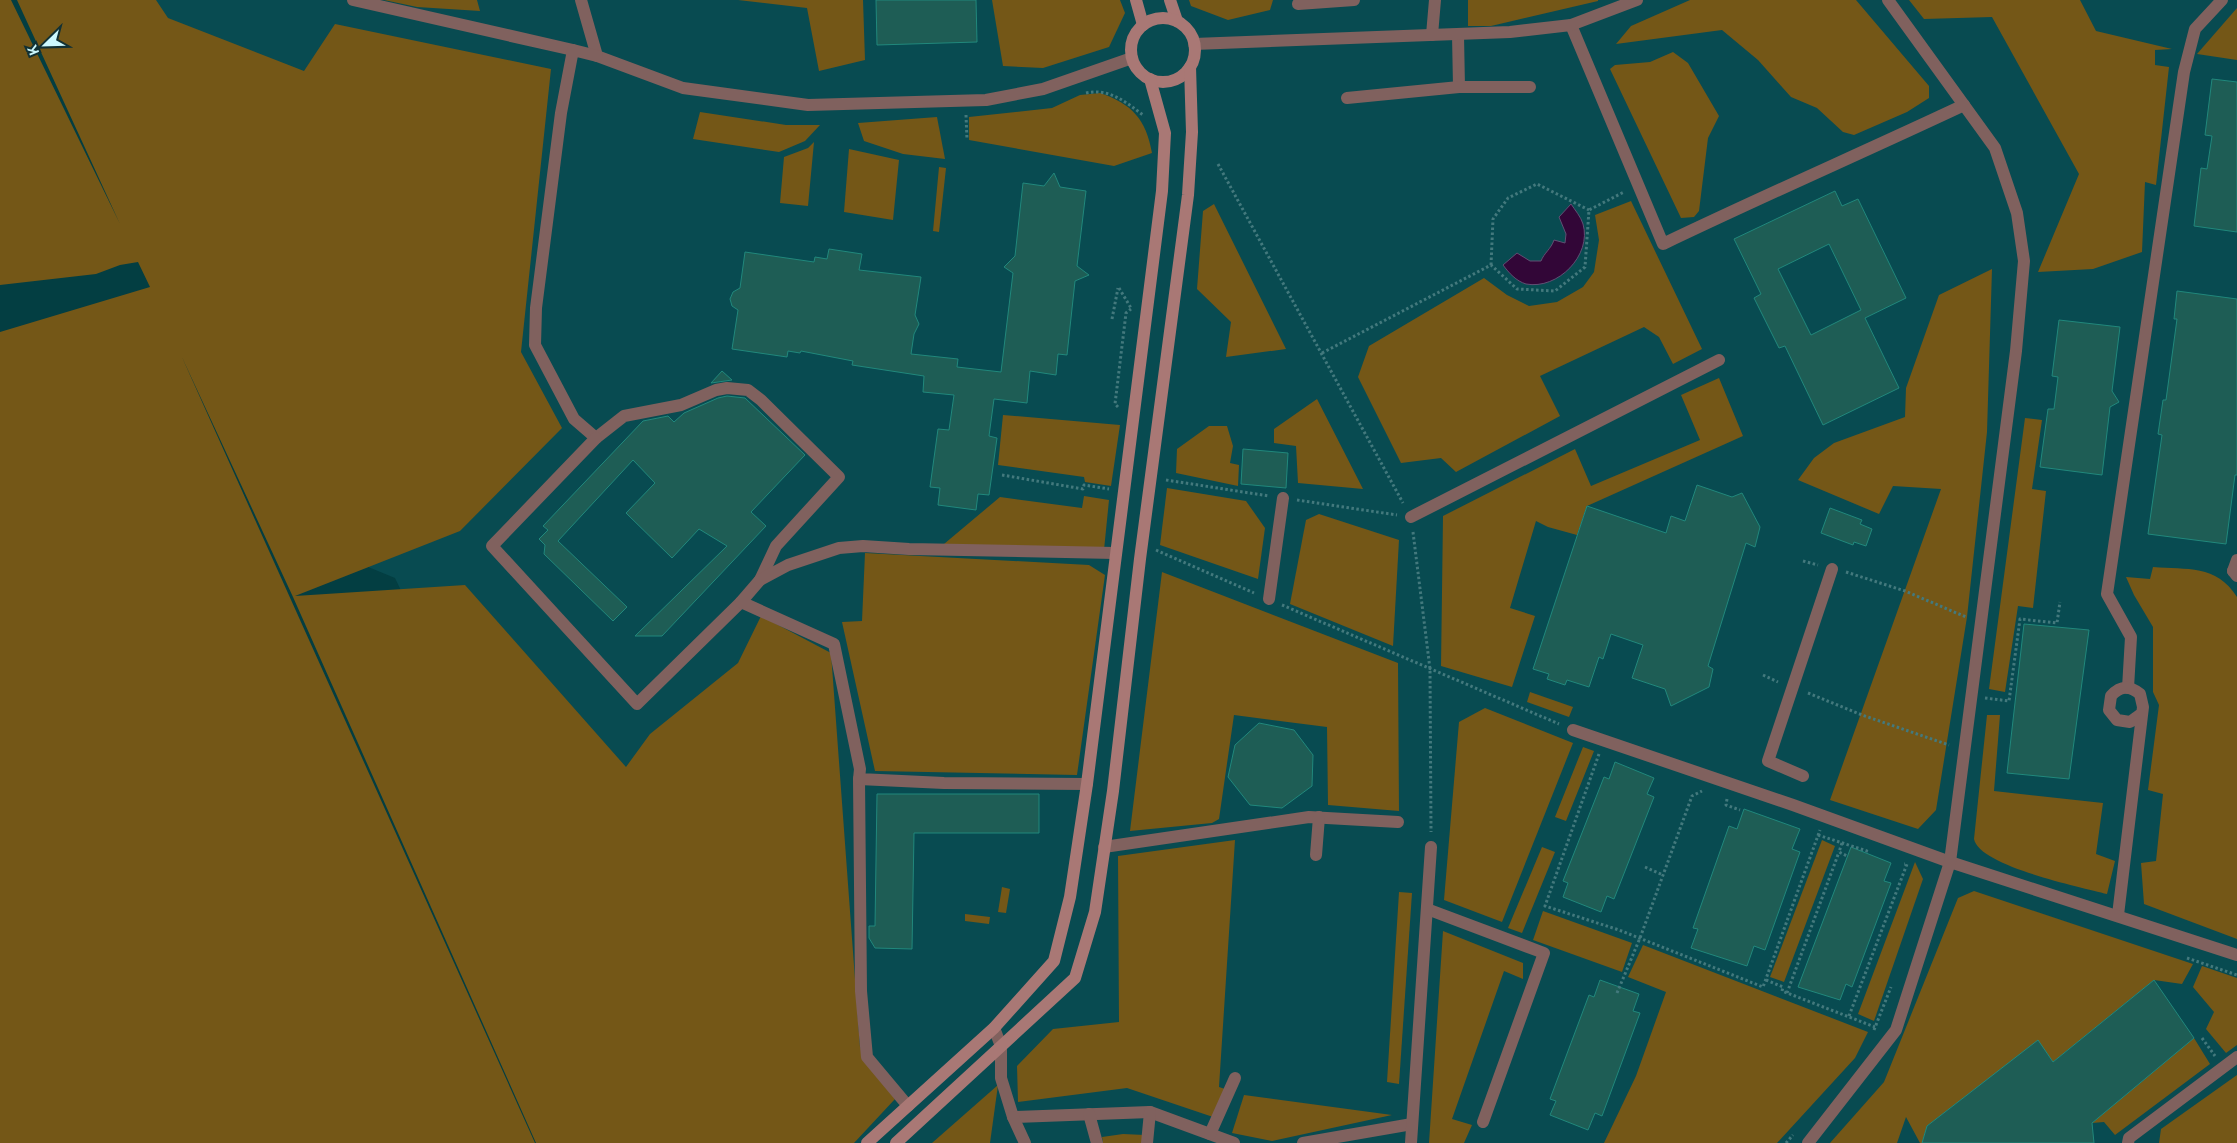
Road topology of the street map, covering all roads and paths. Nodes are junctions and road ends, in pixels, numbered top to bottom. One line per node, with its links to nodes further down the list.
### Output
1 (353, 0): 17 (street)
2 (581, 0): 18 (street)
3 (1136, 0): 12 (street)
4 (1170, 0): 11 (street)
5 (1354, 0): 10 (street)
6 (1435, 0): 15 (street)
7 (1636, 0): 13 (street)
8 (1888, 0): 26 (street)
9 (2222, 0): 57 (street)
10 (1298, 4)
11 (1177, 21): 12 (street); 16 (street)
12 (1143, 25): 19 (street)
13 (1571, 25): 14 (street); 26 (street)
14 (1458, 34): 15 (street); 23 (street)
15 (1432, 35): 16 (street)
16 (1194, 44): 20 (street)
17 (573, 50): 18 (street); 40 (street)
18 (596, 56): 19 (street)
19 (1132, 58): 21 (street)
20 (1190, 67): 21 (street); 42 (street)
21 (1150, 79): 47 (street)
22 (1530, 87): 23 (street)
23 (1459, 88): 25 (street)
24 (1080, 94): 28 (path)
25 (1347, 98)
26 (1964, 104): 58 (street)
27 (966, 114): 29 (path)
28 (1146, 122)
29 (967, 140)
30 (1218, 164): 37 (path)
31 (1626, 190): 32 (path)
32 (1589, 210): 33 (path); 33 (path)
33 (1491, 264): 37 (path)
34 (1135, 306): 35 (path)
35 (1131, 309): 36 (path); 39 (path)
36 (1112, 319)
37 (1322, 354): 45 (path)
38 (1719, 360): 45 (street)
39 (1121, 410)
40 (596, 438): 49 (street); 51 (street)
41 (1002, 475): 43 (path)
42 (1151, 478): 44 (path); 74 (street)
43 (1115, 490)
44 (1283, 498): 45 (path); 50 (street)
45 (1411, 517): 54 (path)
46 (1156, 550): 50 (path)
47 (1115, 553): 49 (street); 66 (street)
48 (1832, 568): 53 (path); 56 (street)
49 (760, 580): 51 (street)
50 (1269, 599): 54 (path)
51 (741, 602): 64 (street)
52 (2060, 602): 58 (path)
53 (1967, 617)
54 (1430, 669): 60 (path); 75 (path)
55 (1763, 675): 56 (path)
56 (1793, 687): 61 (path); 63 (street)
57 (2128, 688): 59 (street); 59 (street)
58 (1972, 696): 81 (street)
59 (2141, 714): 85 (street)
60 (1573, 730): 65 (street)
61 (1946, 744)
62 (1600, 749): 86 (path)
63 (1803, 776)
64 (859, 779): 66 (street); 101 (street)
65 (1710, 782): 81 (street); 83 (path)
66 (1087, 784): 93 (street)
67 (1726, 805): 68 (path)
68 (1740, 810)
69 (1319, 817): 70 (street); 74 (street); 77 (street)
70 (1398, 822)
71 (1821, 827): 72 (path)
72 (1818, 835): 73 (path); 88 (path)
73 (1842, 843): 76 (path); 78 (path)
74 (1104, 847): 97 (street)
75 (1431, 847): 84 (street)
76 (1839, 852): 79 (path); 91 (path)
77 (1316, 855)
78 (1879, 855)
79 (1846, 856)
80 (1898, 861): 92 (path)
81 (1950, 862): 85 (street); 118 (street)
82 (1645, 867): 83 (path)
83 (1663, 875): 86 (path)
84 (1427, 909): 105 (street); 106 (street)
85 (2118, 915): 87 (street)
86 (1640, 938): 88 (path); 90 (path)
87 (2237, 955)
88 (1766, 980): 91 (path)
89 (1893, 981): 94 (path)
90 (1617, 993)
91 (1788, 993): 92 (path)
92 (1848, 1016): 94 (path)
93 (994, 1028): 97 (street); 101 (street)
94 (1875, 1028): 95 (path)
95 (1871, 1035)
96 (2202, 1038): 99 (path)
97 (1001, 1046): 104 (street); 110 (street)
98 (2237, 1057): 119 (street)
99 (2219, 1061)
100 (1236, 1078): 108 (street)
101 (908, 1106): 109 (street)
102 (1150, 1112): 103 (street); 108 (street); 113 (street)
103 (1089, 1114): 104 (street); 112 (street)
104 (1013, 1118): 111 (street)
105 (1483, 1122)
106 (1412, 1124): 115 (street); 116 (street)
107 (1798, 1129): 117 (path)
108 (1210, 1134): 114 (street)
109 (867, 1143)
110 (896, 1143)
111 (1025, 1143)
112 (1097, 1143)
113 (1147, 1143)
114 (1234, 1143)
115 (1303, 1143)
116 (1411, 1143)
117 (1786, 1143)
118 (1808, 1143)
119 (2128, 1143)

